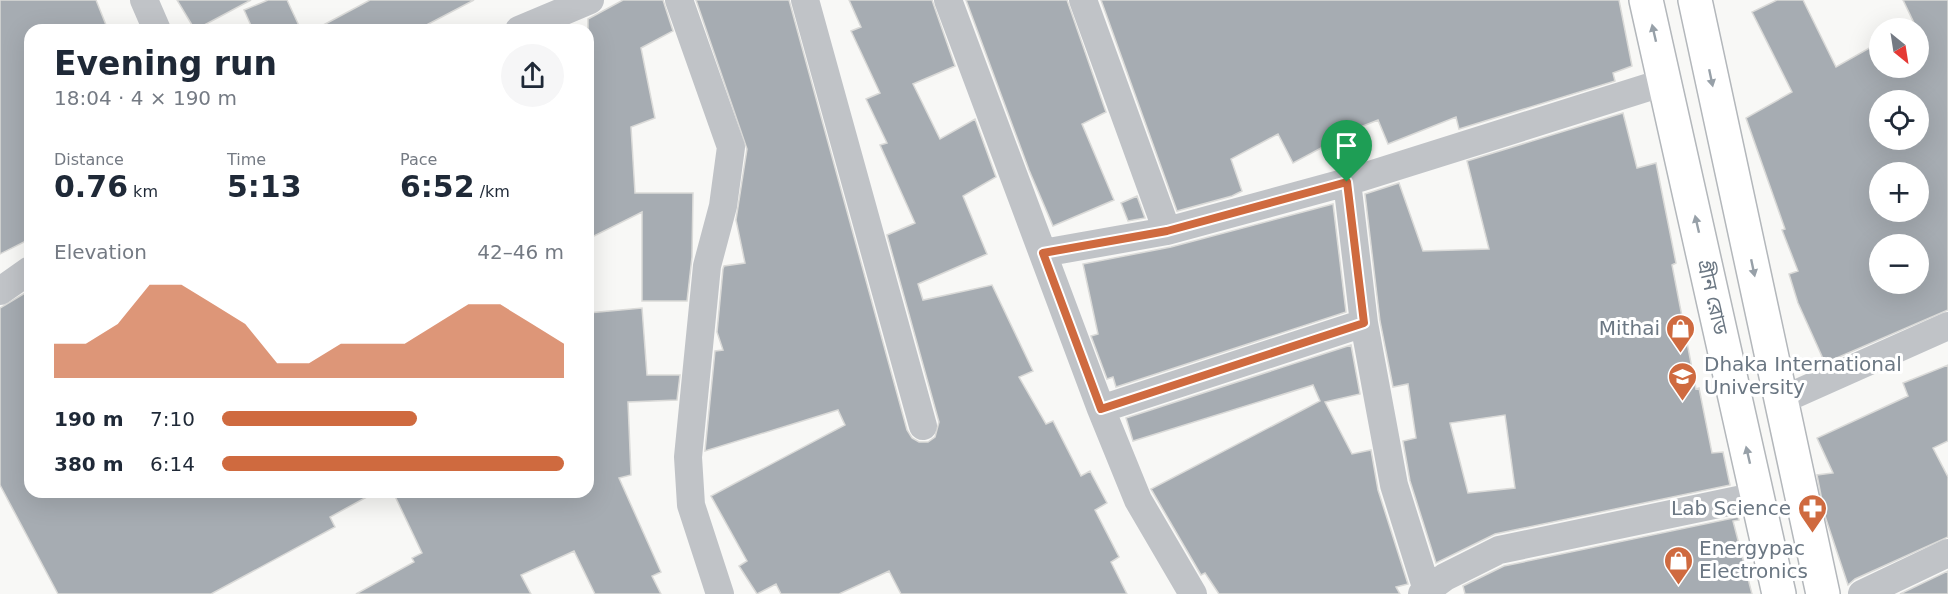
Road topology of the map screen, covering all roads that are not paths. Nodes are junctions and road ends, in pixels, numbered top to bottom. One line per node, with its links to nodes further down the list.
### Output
1 (144, 0): 9 (street)
2 (590, 0): 10 (street)
3 (678, 0): 25 (street)
4 (805, 0): 21 (street)
5 (948, 0): 14 (street)
6 (1083, 0): 13 (street)
7 (1646, 0): 11 (main road, গ্রীন রোড, one-way to 7)
8 (1695, 0): 19 (main road, one-way to 19)
9 (154, 24)
10 (533, 24)
11 (1665, 82): 12 (street); 22 (main road, গ্রীন রোড, one-way to 11)
12 (1347, 182): 13 (street); 17 (street)
13 (1167, 231): 14 (street)
14 (1043, 253): 20 (street)
15 (24, 274): 16 (street)
16 (0, 291)
17 (1364, 323): 20 (street); 24 (street)
18 (1948, 326): 19 (street)
19 (1782, 400): 28 (main road)
20 (1101, 409): 26 (street)
21 (923, 426)
22 (1757, 496): 24 (street); 27 (main road, গ্রীন রোড)
23 (1948, 553): 29 (street)
24 (1425, 592)
25 (720, 594)
26 (1193, 594)
27 (1779, 594)
28 (1823, 594)
29 (1862, 594)

